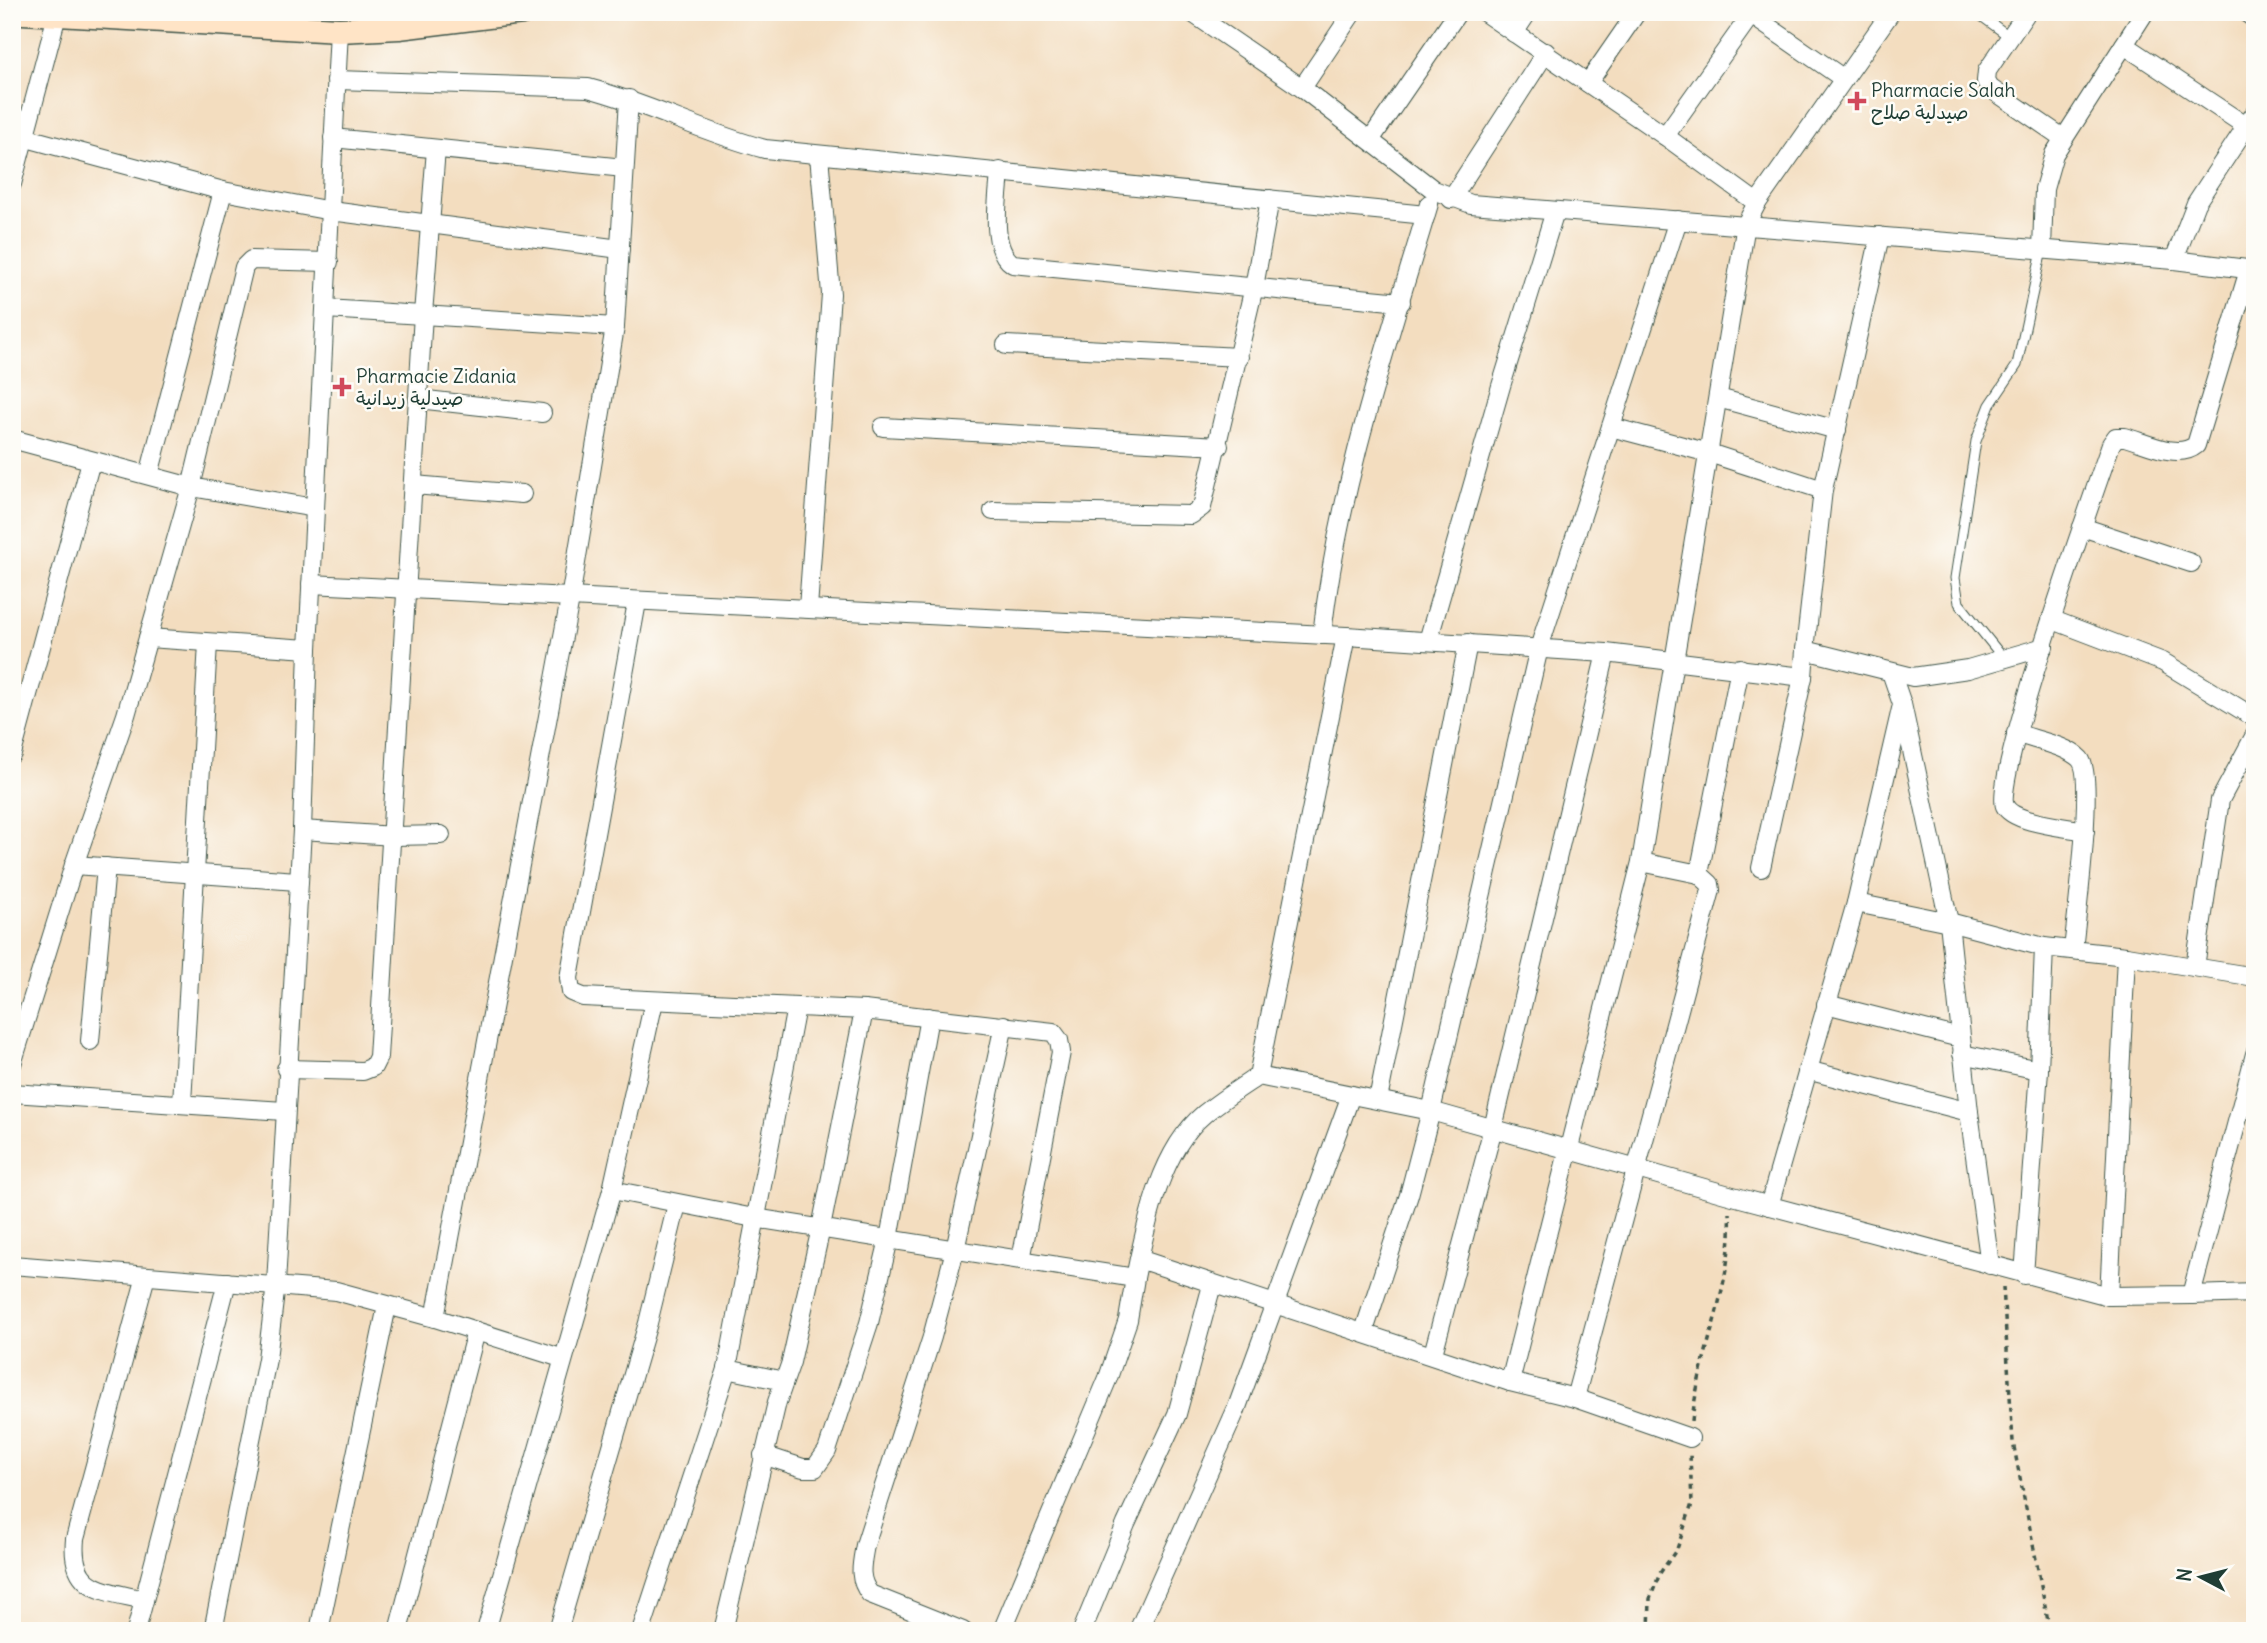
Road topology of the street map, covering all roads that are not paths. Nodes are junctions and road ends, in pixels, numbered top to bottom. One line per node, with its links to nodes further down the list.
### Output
1 (23, 12): 15 (main road)
2 (522, 12): 17 (main road)
3 (1191, 12): 25 (street)
4 (1353, 12): 25 (street)
5 (1458, 12): 32 (street)
6 (1484, 12): 18 (street)
7 (1528, 12): 18 (street)
8 (1637, 12): 24 (street)
9 (1891, 12): 22 (street)
10 (1976, 12): 19 (lane)
11 (2027, 12): 19 (street)
12 (2145, 12): 20 (street)
13 (2245, 12): 16 (street)
14 (1750, 13): 22 (street); 29 (street)
15 (57, 15): 17 (main road); 28 (street)
16 (2255, 19)
17 (339, 30): 23 (street)
18 (1514, 33): 21 (street)
19 (2010, 37): 31 (street)
20 (2124, 45): 27 (street); 31 (street)
21 (1546, 52): 24 (street); 41 (street)
22 (1844, 79): 42 (street)
23 (336, 80): 26 (street); 30 (street)
24 (1588, 83): 29 (street)
25 (1302, 88): 32 (street)
26 (629, 99): 34 (street); 35 (street)
27 (2252, 123): 52 (street)
28 (18, 135): 37 (street); 39 (street)
29 (1665, 135): 42 (street)
30 (333, 138): 33 (street); 43 (street)
31 (2063, 138): 51 (street)
32 (1371, 139): 38 (street)
33 (436, 149): 35 (street); 47 (street)
34 (819, 155): 36 (street); 85 (street)
35 (624, 168): 50 (street)
36 (999, 171): 40 (street); 55 (street)
37 (12, 184)
38 (1434, 190): 41 (street); 45 (street)
39 (223, 191): 43 (street); 72 (street)
40 (1270, 198): 45 (street); 55 (street)
41 (1451, 199): 44 (street)
42 (1757, 203): 48 (street)
43 (331, 211): 47 (street); 53 (street)
44 (1555, 211): 46 (street); 90 (street)
45 (1426, 215): 56 (street)
46 (1678, 220): 48 (street); 66 (street)
47 (430, 225): 50 (street); 58 (street)
48 (1746, 225): 49 (street); 62 (street)
49 (1880, 236): 51 (street); 67 (street)
50 (620, 249): 59 (street)
51 (2042, 250): 52 (street); 98 (lane)
52 (2174, 260): 54 (street)
53 (329, 262): 57 (street); 74 (street)
54 (2252, 270): 79 (street)
55 (1254, 287): 56 (street); 61 (street)
56 (1401, 302): 87 (street)
57 (326, 309): 58 (street); 77 (street)
58 (423, 314): 59 (street); 63 (street)
59 (615, 327): 83 (street)
60 (1006, 345): 61 (street)
61 (1239, 357): 69 (street)
62 (1718, 398): 67 (street); 70 (street)
63 (418, 400): 64 (street); 73 (street)
64 (542, 413)
65 (883, 427): 69 (street)
66 (1611, 427): 70 (street); 94 (street)
67 (1837, 430): 75 (street)
68 (12, 439): 71 (street)
69 (1219, 446): 78 (street)
70 (1709, 453): 75 (street); 99 (street)
71 (91, 461): 72 (street); 107 (street)
72 (149, 475): 74 (street)
73 (414, 485): 76 (street); 82 (street)
74 (191, 487): 77 (street); 89 (street)
75 (1824, 491): 96 (street)
76 (522, 494)
77 (315, 508): 81 (street)
78 (993, 511)
79 (2082, 527): 80 (street); 86 (street)
80 (2191, 564)
81 (311, 584): 82 (street); 95 (street)
82 (408, 591): 83 (street); 111 (street)
83 (570, 599): 84 (street); 173 (street)
84 (637, 602): 85 (street); 126 (street)
85 (808, 608): 87 (street)
86 (2053, 620): 93 (street); 104 (street)
87 (1322, 635): 88 (street)
88 (1346, 636): 90 (street); 139 (street)
89 (148, 638): 91 (street); 113 (street)
90 (1428, 641): 92 (street)
91 (208, 643): 95 (street); 116 (street)
92 (1468, 643): 94 (street); 142 (street)
93 (2044, 647): 98 (street); 105 (street)
94 (1539, 648): 97 (street); 145 (street)
95 (308, 649): 108 (street)
96 (1805, 650): 101 (street); 102 (street)
97 (1606, 653): 99 (street); 148 (street)
98 (2004, 659): 101 (street)
99 (1676, 660): 100 (street); 112 (street)
100 (1740, 668): 102 (street); 117 (street)
101 (1891, 672): 103 (street)
102 (1803, 677): 115 (street)
103 (1902, 704): 119 (street); 120 (street)
104 (2255, 718)
105 (2016, 733): 109 (street); 109 (street)
106 (2255, 735): 124 (street)
107 (12, 754)
108 (302, 830): 111 (street); 118 (street)
109 (2085, 831): 122 (street)
110 (441, 835): 111 (street)
111 (394, 836): 136 (street)
112 (1641, 862): 117 (street); 149 (street)
113 (74, 865): 114 (street); 135 (street)
114 (106, 867): 116 (street); 132 (street)
115 (1760, 868)
116 (195, 872): 118 (street); 143 (street)
117 (1699, 874): 150 (street)
118 (297, 881): 136 (street)
119 (1856, 903): 120 (street); 127 (street)
120 (1949, 922): 121 (street); 133 (street)
121 (2044, 947): 122 (street); 138 (street)
122 (2073, 950): 123 (street)
123 (2126, 956): 124 (street); 170 (street)
124 (2195, 967): 125 (street)
125 (2255, 977)
126 (654, 1000): 128 (street); 151 (street)
127 (1826, 1004): 133 (street); 137 (street)
128 (796, 1007): 129 (street); 154 (street)
129 (864, 1010): 130 (street); 155 (street)
130 (929, 1017): 131 (street); 156 (street)
131 (1003, 1025): 157 (street); 159 (street)
132 (90, 1041)
133 (1961, 1046): 138 (street); 146 (street)
134 (2255, 1055): 147 (street)
135 (12, 1064)
136 (286, 1069): 144 (street)
137 (1807, 1070): 146 (street); 153 (street)
138 (2039, 1070): 162 (street)
139 (1258, 1076): 141 (street); 158 (street)
140 (12, 1093): 143 (street)
141 (1351, 1095): 142 (street); 172 (street)
142 (1378, 1100): 145 (street)
143 (182, 1103): 144 (street)
144 (284, 1111): 166 (street)
145 (1431, 1111): 148 (street); 175 (street)
146 (1969, 1112): 161 (street)
147 (2247, 1122): 169 (street)
148 (1493, 1128): 149 (street); 176 (street)
149 (1567, 1148): 150 (street); 180 (street)
150 (1638, 1167): 153 (street); 181 (street)
151 (612, 1190): 152 (street); 177 (street)
152 (677, 1204): 154 (street); 190 (street)
153 (1769, 1206): 161 (street)
154 (754, 1218): 155 (street); 178 (street)
155 (821, 1228): 156 (street); 179 (street)
156 (889, 1239): 157 (street); 183 (street)
157 (956, 1250): 159 (street); 193 (street)
158 (1139, 1259): 164 (street); 167 (street)
159 (1021, 1260): 164 (street)
160 (12, 1265): 163 (street)
161 (1996, 1267): 162 (street)
162 (2024, 1275): 170 (street)
163 (146, 1276): 165 (street); 184 (street)
164 (1135, 1278): 194 (street)
165 (227, 1282): 166 (street); 184 (street)
166 (276, 1284): 171 (street); 186 (street)
167 (1212, 1285): 172 (street); 195 (street)
168 (2255, 1293): 169 (street)
169 (2191, 1295): 170 (street)
170 (2109, 1296)
171 (387, 1306): 173 (street); 187 (street)
172 (1276, 1306): 175 (street); 196 (street)
173 (435, 1318): 174 (street)
174 (476, 1331): 177 (street); 188 (street)
175 (1364, 1331): 176 (street)
176 (1433, 1354): 180 (street)
177 (562, 1358): 189 (street)
178 (727, 1369): 179 (street); 191 (street)
179 (785, 1381): 183 (street)
180 (1510, 1382): 181 (street)
181 (1575, 1398): 182 (street)
182 (1690, 1438)
183 (763, 1455): 192 (street)
184 (144, 1600): 185 (street)
185 (136, 1631)
186 (213, 1631)
187 (319, 1631)
188 (398, 1631)
189 (486, 1631)
190 (558, 1631)
191 (641, 1631)
192 (723, 1631)
193 (964, 1631)
194 (1002, 1631)
195 (1082, 1631)
196 (1138, 1631)

